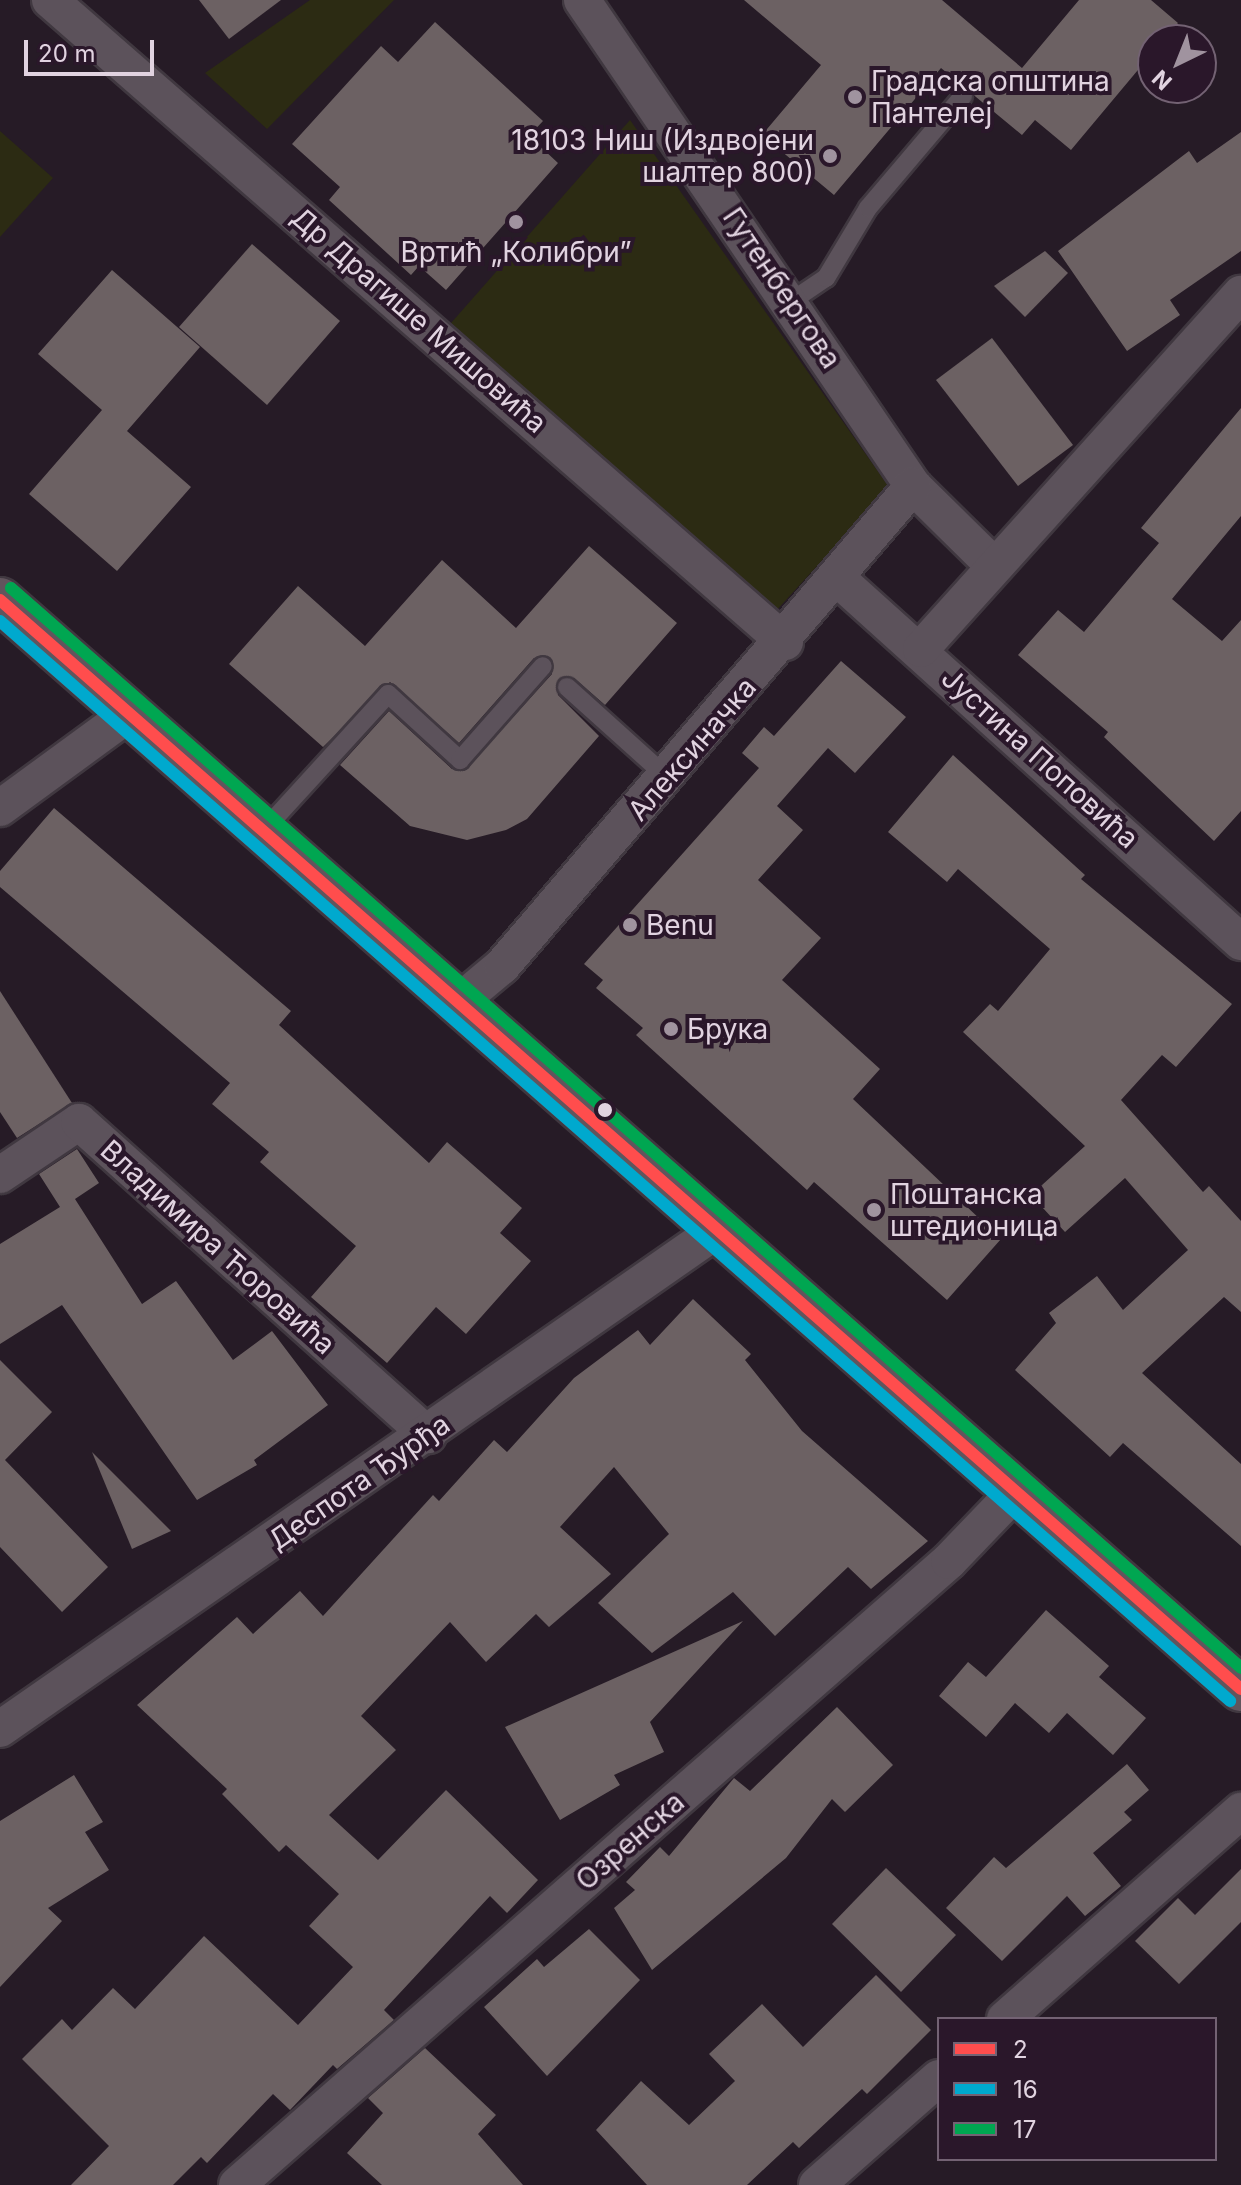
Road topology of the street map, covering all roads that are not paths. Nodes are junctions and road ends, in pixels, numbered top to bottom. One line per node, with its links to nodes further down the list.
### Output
1 (50, 0): 10 (street, Др Драгише Мишовића)
2 (582, 0): 5 (street, Гутенбергова)
3 (963, 96): 5 (lane)
4 (1241, 294): 7 (street)
5 (793, 300): 6 (street, Гутенбергова)
6 (913, 486): 7 (street, Гутенбергова); 8 (street, Алексиначка)
7 (994, 566): 11 (street)
8 (837, 578): 10 (street, Алексиначка); 11 (street, Јустина Поповића)
9 (0, 600): 14 (main road)
10 (785, 642): 15 (street, Алексиначка)
11 (921, 649): 18 (street, Јустина Поповића)
12 (543, 666): 17 (lane)
13 (567, 687): 15 (lane)
14 (131, 712): 16 (street); 17 (main road)
15 (667, 777): 19 (street, Алексиначка)
16 (0, 808)
17 (264, 830): 19 (main road)
18 (1241, 942)
19 (459, 1002): 21 (main road)
20 (0, 1175): 22 (street, Владимира Ћоровића)
21 (716, 1231): 22 (street, Деспота Ђурђа); 23 (main road)
22 (428, 1435): 25 (street, Деспота Ђурђа)
23 (1017, 1490): 24 (main road); 29 (street, Озренска)
24 (1241, 1689)
25 (0, 1729)
26 (1241, 1811): 27 (street)
27 (1007, 2017)
28 (937, 2080): 30 (street)
29 (237, 2185)
30 (817, 2185)

